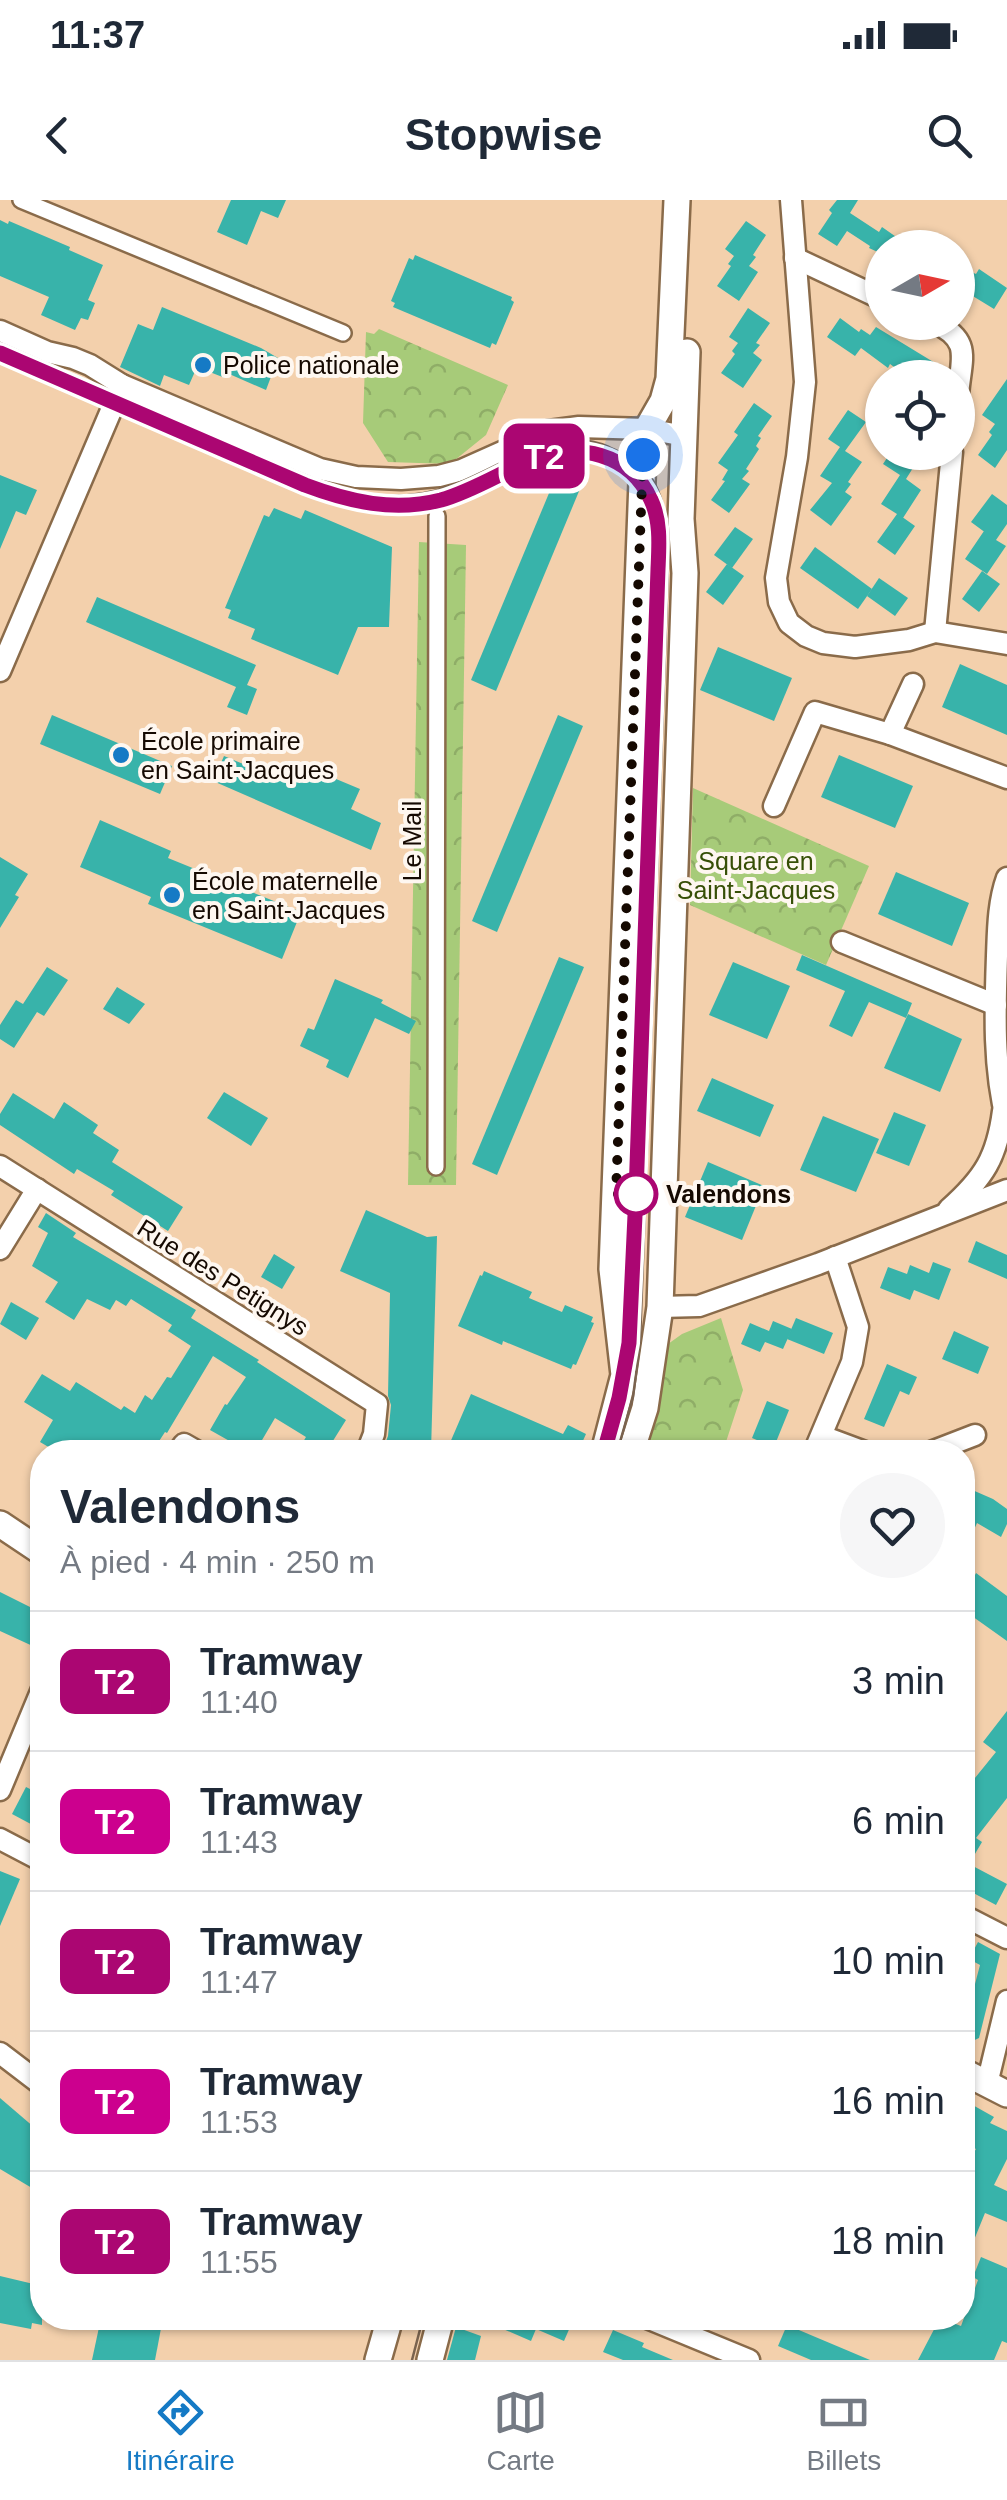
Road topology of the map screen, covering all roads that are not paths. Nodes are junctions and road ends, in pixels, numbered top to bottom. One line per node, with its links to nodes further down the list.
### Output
1 (21, 200): 8 (street)
2 (677, 200): 10 (street)
3 (692, 200): 11 (street)
4 (791, 200): 5 (street)
5 (795, 258): 6 (street); 14 (street)
6 (865, 290)
7 (0, 331): 9 (street)
8 (343, 332)
9 (122, 384): 10 (street); 16 (street)
10 (647, 429): 11 (street); 35 (street)
11 (685, 436): 32 (street)
12 (950, 470): 14 (street)
13 (436, 516): 26 (street, Le Mail)
14 (935, 632): 15 (street)
15 (1007, 644)
16 (0, 671)
17 (914, 684): 18 (street)
18 (890, 734): 19 (street); 20 (street)
19 (1007, 778)
20 (774, 806)
21 (1007, 878): 23 (street)
22 (842, 942): 23 (street)
23 (996, 1005): 24 (street)
24 (1005, 1114): 29 (street)
25 (0, 1166): 27 (street, Rue des Petignys)
26 (436, 1166)
27 (37, 1189): 30 (street); 34 (street, Rue des Petignys)
28 (1007, 1190): 29 (street)
29 (940, 1216): 31 (street)
30 (0, 1249)
31 (835, 1257): 32 (street); 37 (street)
32 (660, 1307): 36 (street)
33 (976, 1434): 38 (street)
34 (372, 1440)
35 (607, 1440)
36 (635, 1440)
37 (820, 1440)
38 (961, 1440)
39 (0, 1524): 40 (street)
40 (30, 1544)
41 (30, 1717): 42 (street)
42 (0, 1790)
43 (0, 1839): 44 (street)
44 (30, 1855)
45 (975, 1922): 46 (street)
46 (1007, 1938)
47 (1007, 2001): 51 (street)
48 (0, 2053): 49 (street)
49 (30, 2076)
50 (975, 2077): 51 (street)
51 (997, 2089)
52 (387, 2330): 55 (street)
53 (437, 2330): 56 (street)
54 (677, 2330): 57 (street)
55 (378, 2360)
56 (430, 2360)
57 (750, 2360)

